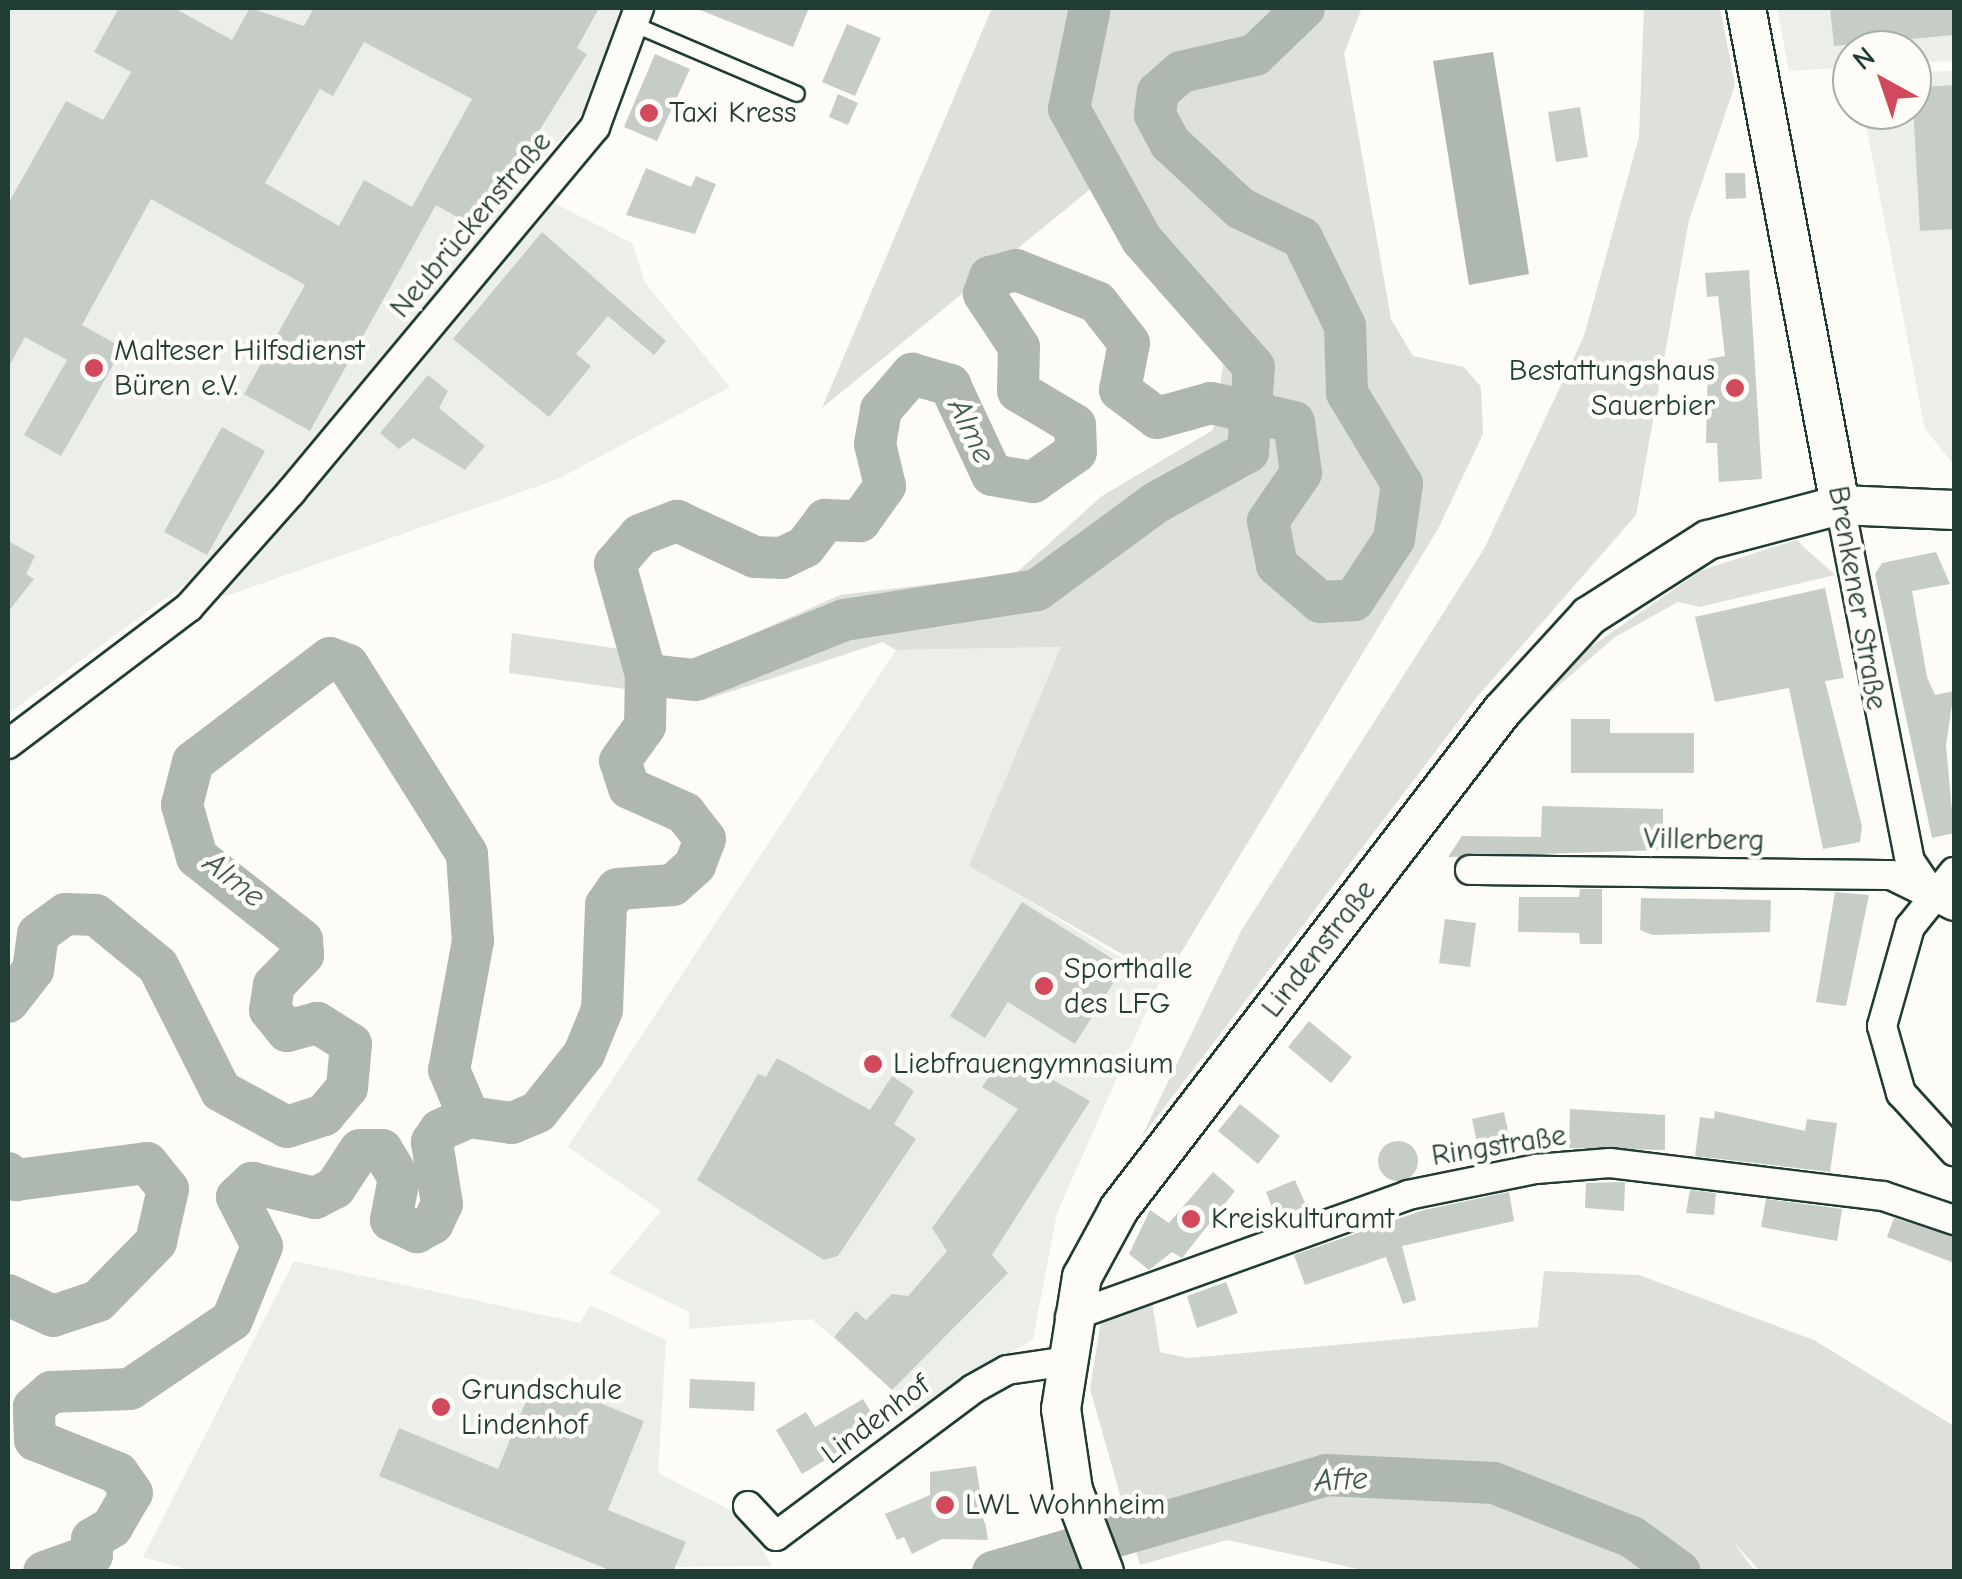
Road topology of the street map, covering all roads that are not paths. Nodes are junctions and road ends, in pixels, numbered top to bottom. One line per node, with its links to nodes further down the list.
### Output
1 (1746, 8): 4 (main road, Brenkener Straße)
2 (636, 16): 3 (lane); 6 (street, Neubrückenstraße)
3 (797, 94)
4 (1840, 506): 5 (main road, Lindenstraße); 9 (street, Brenkener Straße); 12 (main road, Lindenstraße)
5 (1954, 510)
6 (8, 744)
7 (1470, 870): 9 (street, Villerberg)
8 (1954, 872): 9 (street)
9 (1943, 900): 10 (street)
10 (1954, 1152)
11 (1954, 1220): 12 (street, Ringstraße)
12 (1070, 1316): 13 (main road, Lindenstraße)
13 (1062, 1362): 14 (street, Lindenhof); 15 (main road, Lindenstraße)
14 (748, 1506)
15 (1104, 1572)

